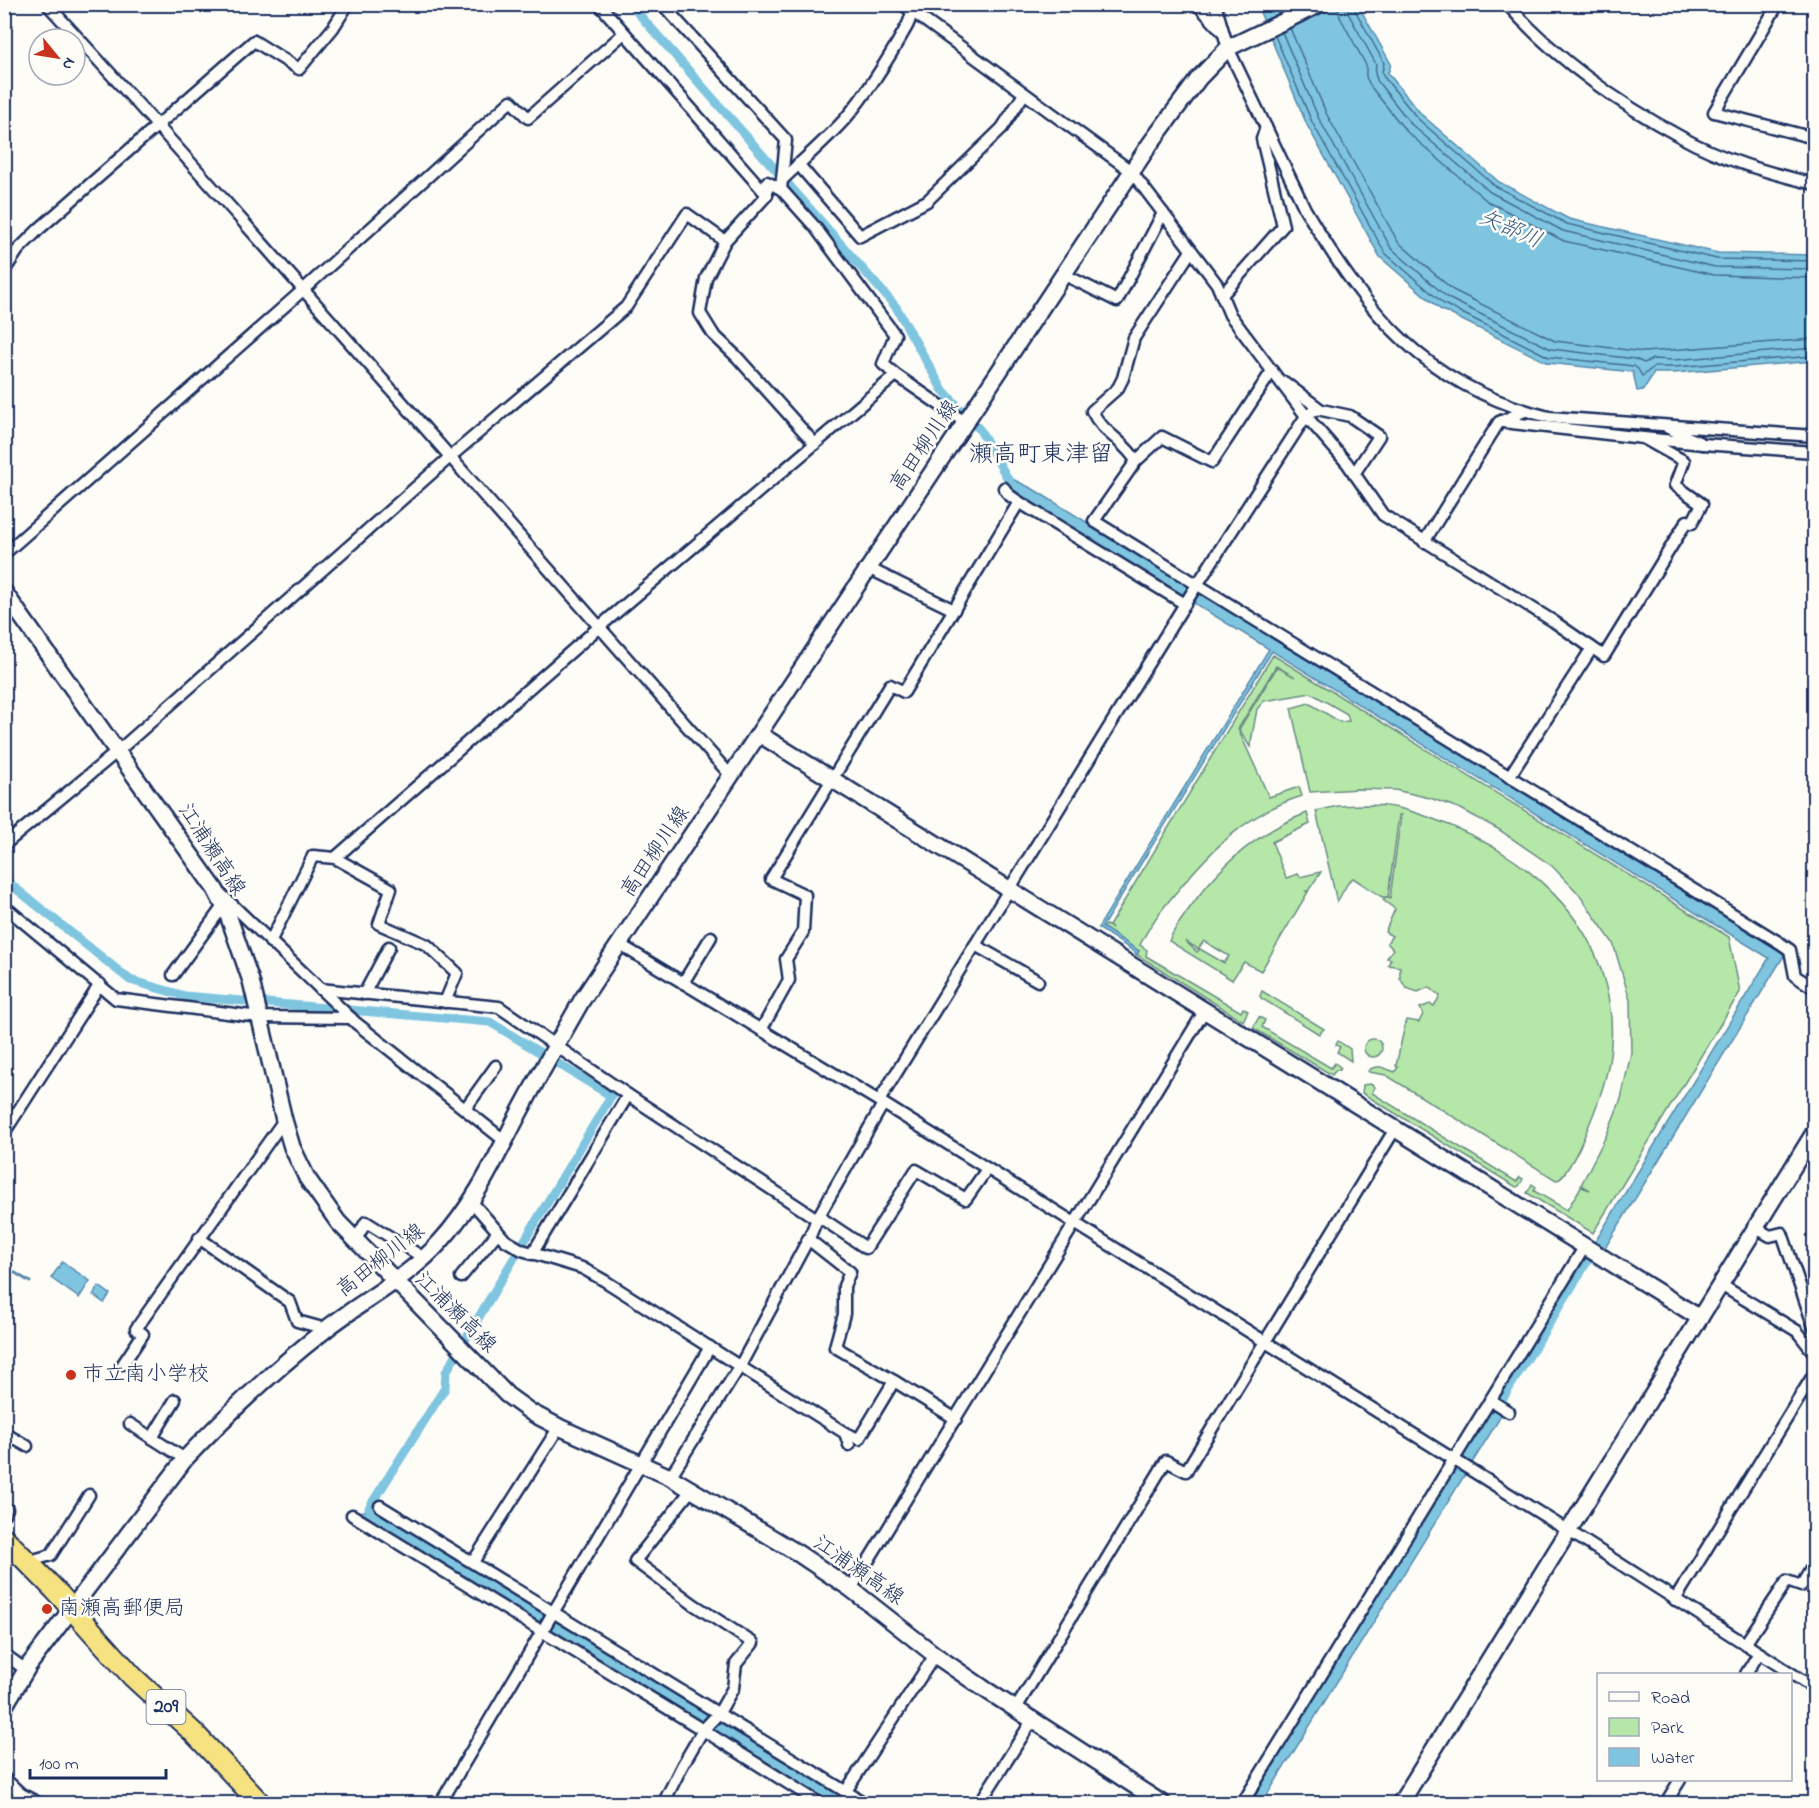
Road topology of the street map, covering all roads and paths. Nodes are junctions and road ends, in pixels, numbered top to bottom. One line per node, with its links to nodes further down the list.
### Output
1 (47, 4): 15 (street)
2 (348, 4): 15 (street)
3 (599, 4): 12 (street)
4 (662, 4): 20 (street)
5 (1197, 4): 11 (street)
6 (1215, 4): 11 (street)
7 (1320, 4): 13 (main road, 高田柳川線)
8 (1507, 4): 21 (street)
9 (1778, 4): 17 (street)
10 (909, 7): 14 (street); 18 (street)
11 (1224, 33): 13 (street)
12 (624, 34): 22 (street); 28 (street)
13 (1231, 47): 16 (street); 19 (main road, 高田柳川線)
14 (1024, 94): 18 (street); 19 (street)
15 (158, 125): 26 (street); 28 (street)
16 (1266, 127): 29 (street); 33 (street)
17 (1815, 138)
18 (798, 165): 20 (street)
19 (1131, 171): 23 (street); 27 (main road, 高田柳川線)
20 (782, 184): 22 (street); 31 (street)
21 (1815, 184)
22 (767, 195): 24 (street)
23 (1163, 213): 25 (street); 27 (street)
24 (725, 241): 40 (street); 43 (street)
25 (1191, 251): 29 (street); 44 (street)
26 (4, 271)
27 (1064, 274): 36 (main road, 高田柳川線)
28 (303, 290): 43 (street); 49 (street)
29 (1222, 295): 30 (street)
30 (1274, 374): 32 (street); 34 (street); 44 (street)
31 (896, 375): 36 (street); 40 (street)
32 (1320, 409): 34 (street); 45 (street)
33 (1525, 411): 35 (street); 37 (street)
34 (1306, 416): 45 (street); 51 (street)
35 (1499, 422): 39 (street); 48 (street)
36 (966, 423): 50 (main road, 高田柳川線)
37 (1662, 425): 38 (street); 41 (street)
38 (1815, 436)
39 (1643, 438): 41 (street); 56 (street)
40 (815, 444): 55 (street)
41 (1703, 444): 42 (street)
42 (1815, 452)
43 (450, 457): 55 (street); 58 (street)
44 (1136, 461): 51 (street)
45 (1354, 474): 48 (street)
46 (1004, 488): 47 (street)
47 (1019, 502): 53 (street); 54 (street)
48 (1424, 542): 56 (street)
49 (4, 554)
50 (868, 568): 54 (street); 57 (main road, 高田柳川線)
51 (1197, 584): 53 (street); 60 (street)
52 (4, 592): 58 (main road, 江浦瀬高線)
53 (1185, 603): 65 (street)
54 (954, 610): 61 (street)
55 (598, 628): 59 (street); 63 (street)
56 (1588, 645): 60 (street)
57 (759, 734): 59 (main road, 高田柳川線); 61 (main road)
58 (118, 751): 62 (street); 64 (main road, 江浦瀬高線)
59 (732, 777): 70 (main road, 高田柳川線)
60 (1509, 777): 77 (street)
61 (831, 778): 65 (main road); 84 (street)
62 (4, 845)
63 (335, 858): 69 (street); 80 (street)
64 (215, 889): 66 (main road, 江浦瀬高線); 69 (street)
65 (1010, 889): 71 (street); 81 (main road)
66 (224, 905): 73 (street); 82 (main road, 江浦瀬高線)
67 (4, 906): 76 (street)
68 (711, 937): 75 (street)
69 (270, 942): 78 (street)
70 (619, 944): 75 (street); 85 (main road, 高田柳川線)
71 (975, 945): 74 (street); 88 (street)
72 (389, 947): 79 (street)
73 (173, 975)
74 (1038, 981)
75 (683, 983): 84 (street)
76 (100, 984): 82 (street); 92 (street)
77 (1815, 988)
78 (323, 992): 79 (street); 83 (street)
79 (364, 994): 80 (street)
80 (445, 1002): 85 (street)
81 (1206, 1010): 91 (main road); 98 (street)
82 (258, 1013): 83 (street); 90 (main road, 江浦瀬高線)
83 (353, 1021): 89 (street)
84 (761, 1030): 88 (street)
85 (555, 1047): 87 (street); 94 (main road, 高田柳川線)
86 (496, 1066): 89 (street)
87 (628, 1095): 97 (street); 105 (street)
88 (881, 1102): 95 (street); 97 (street)
89 (465, 1109): 94 (street)
90 (284, 1120): 101 (street); 103 (main road, 江浦瀬高線)
91 (1395, 1129): 104 (main road); 113 (street)
92 (4, 1133)
93 (1815, 1134): 99 (main road)
94 (499, 1136): 96 (main road, 高田柳川線)
95 (987, 1169): 97 (street); 98 (street)
96 (472, 1202): 100 (street); 106 (main road, 高田柳川線)
97 (817, 1217): 102 (street)
98 (1076, 1225): 113 (street); 121 (street)
99 (1756, 1228): 109 (main road); 111 (street)
100 (501, 1236): 105 (street); 107 (street)
101 (199, 1238): 112 (street); 116 (street)
102 (809, 1238): 117 (street); 119 (street)
103 (355, 1241): 106 (street); 108 (main road, 江浦瀬高線)
104 (1587, 1246): 110 (main road); 130 (street)
105 (534, 1255): 114 (street)
106 (424, 1258): 108 (main road, 高田柳川線)
107 (461, 1277)
108 (395, 1282): 112 (main road, 高田柳川線); 123 (main road, 江浦瀬高線)
109 (1721, 1284): 110 (main road); 115 (street)
110 (1700, 1318): 139 (main road)
111 (1815, 1327)
112 (326, 1329): 129 (main road, 高田柳川線)
113 (1265, 1342): 130 (street); 159 (street)
114 (710, 1347): 117 (street); 131 (street)
115 (1815, 1353)
116 (123, 1364)
117 (740, 1366): 125 (street); 132 (street)
118 (1815, 1374): 145 (street)
119 (894, 1381): 121 (street); 125 (street)
120 (175, 1401): 126 (street)
121 (956, 1419): 144 (street)
122 (130, 1424): 126 (street)
123 (559, 1427): 131 (main road, 江浦瀬高線); 141 (street)
124 (4, 1433): 128 (street)
125 (845, 1433): 127 (street)
126 (152, 1438): 129 (street)
127 (849, 1445)
128 (27, 1446)
129 (186, 1459): 146 (main road, 高田柳川線)
130 (1455, 1461): 139 (street); 174 (street)
131 (643, 1463): 132 (main road, 江浦瀬高線); 147 (street)
132 (670, 1477): 133 (main road, 江浦瀬高線)
133 (692, 1489): 144 (main road, 江浦瀬高線); 160 (street)
134 (89, 1495): 143 (street)
135 (380, 1506): 141 (street)
136 (4, 1507): 137 (street)
137 (4, 1514)
138 (352, 1515): 148 (street)
139 (1569, 1532): 145 (street); 175 (main road)
140 (4, 1538): 143 (highway, 209)
141 (472, 1562): 147 (street)
142 (1815, 1564): 149 (street)
143 (31, 1565): 146 (highway, 209)
144 (851, 1588): 152 (main road, 江浦瀬高線)
145 (1675, 1600): 149 (street)
146 (72, 1609): 153 (main road, 高田柳川線); 167 (highway, 209)
147 (555, 1611): 148 (street); 160 (street)
148 (542, 1631): 162 (street); 168 (street)
149 (1745, 1644): 150 (street)
150 (1759, 1653): 154 (street); 155 (street)
151 (4, 1654): 153 (street)
152 (935, 1655): 159 (main road, 江浦瀬高線); 165 (street)
153 (26, 1670): 158 (main road, 高田柳川線)
154 (1747, 1673)
155 (1791, 1673)
156 (1792, 1674): 157 (street)
157 (1815, 1688)
158 (4, 1707)
159 (1015, 1710): 161 (main road, 江浦瀬高線)
160 (719, 1713): 162 (street); 165 (street)
161 (1032, 1721): 172 (street); 173 (main road, 江浦瀬高線)
162 (704, 1730): 169 (street); 170 (street)
163 (4, 1778): 166 (street)
164 (1679, 1781): 176 (street)
165 (846, 1791): 171 (street)
166 (40, 1803)
167 (261, 1803)
168 (440, 1803)
169 (663, 1803)
170 (821, 1803)
171 (866, 1803)
172 (979, 1803)
173 (1163, 1803)
174 (1242, 1803)
175 (1400, 1803)
176 (1665, 1803)

